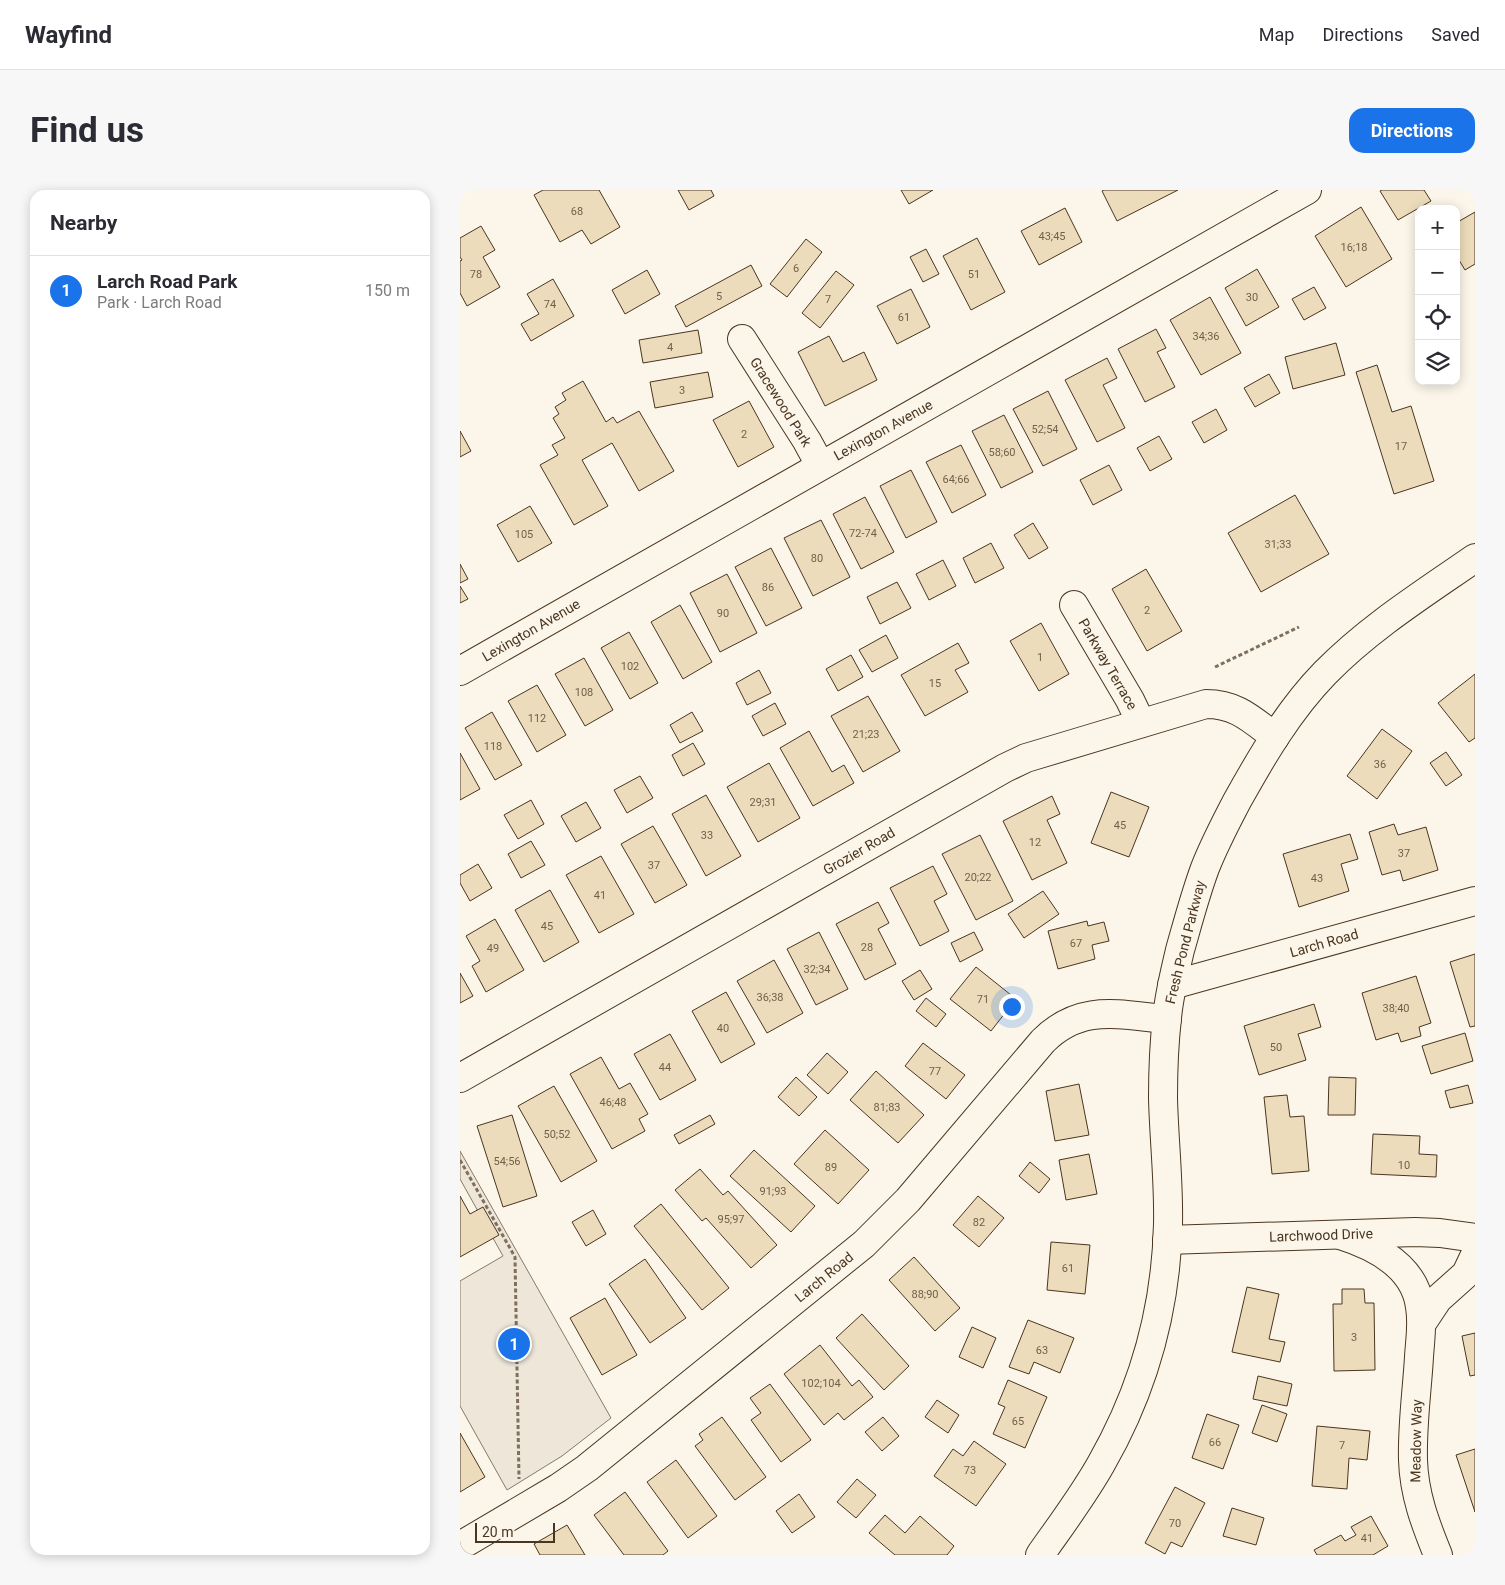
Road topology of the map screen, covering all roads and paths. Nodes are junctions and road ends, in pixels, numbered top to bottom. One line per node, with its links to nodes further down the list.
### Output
1 (1307, 190): 3 (main road, Lexington Avenue)
2 (742, 339): 3 (main road, Gracewood Park)
3 (820, 465): 8 (main road, Lexington Avenue)
4 (1475, 558): 10 (main road, Fresh Pond Parkway)
5 (1074, 605): 9 (main road, Parkway Terrace)
6 (1299, 627): 7 (path)
7 (1215, 667)
8 (460, 671)
9 (1141, 723): 10 (main road, Grozier Road); 14 (main road, Grozier Road)
10 (1276, 737): 12 (main road, Fresh Pond Parkway)
11 (1475, 901): 12 (main road, Larch Road)
12 (1172, 985): 13 (main road, Fresh Pond Parkway)
13 (1167, 1019): 18 (main road, Fresh Pond Parkway); 22 (main road, Larch Road)
14 (460, 1078)
15 (460, 1160): 21 (path)
16 (1340, 1235): 17 (main road, Larchwood Drive); 18 (main road, Larchwood Drive); 20 (main road, Meadow Way)
17 (1475, 1238)
18 (1167, 1240): 23 (main road, Fresh Pond Parkway)
19 (1475, 1255): 20 (main road, Meadow Way)
20 (1422, 1323): 24 (main road, Meadow Way)
21 (519, 1487)
22 (460, 1546)
23 (1040, 1555)
24 (1438, 1555)

